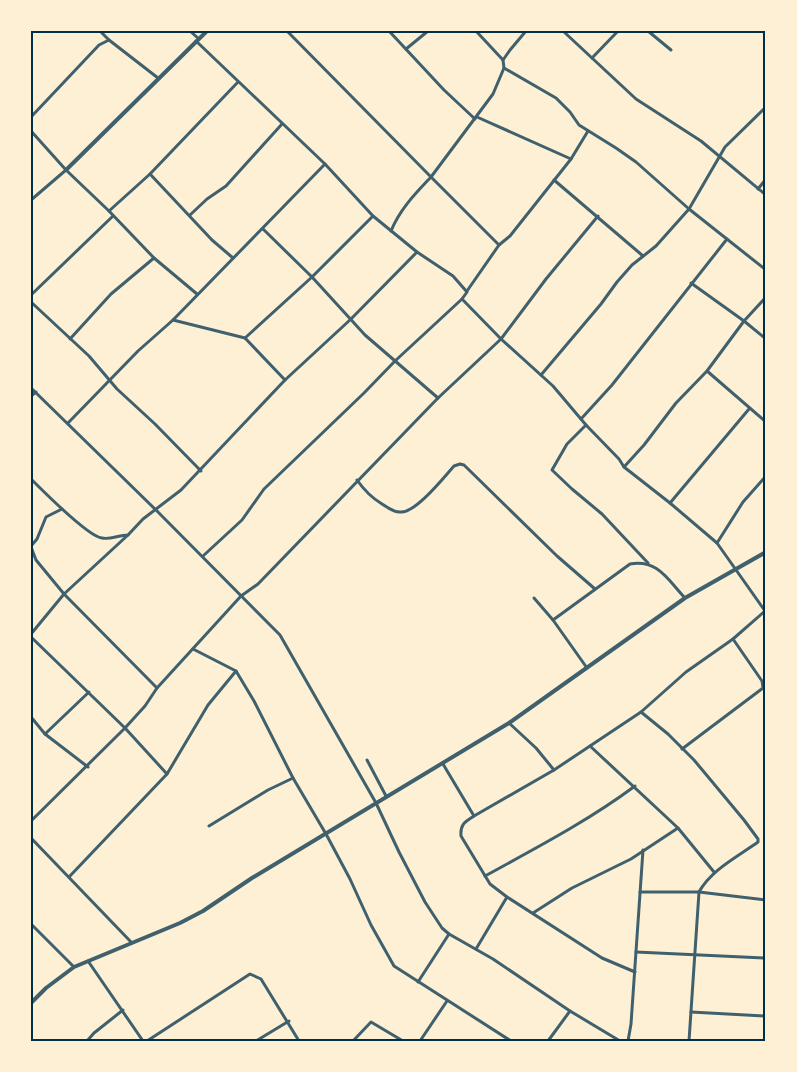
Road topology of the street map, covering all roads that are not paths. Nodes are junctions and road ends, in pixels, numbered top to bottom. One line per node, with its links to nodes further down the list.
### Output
1 (100, 31): 12 (street)
2 (190, 31): 13 (street)
3 (207, 31): 13 (street)
4 (287, 31): 32 (street)
5 (389, 31): 14 (street)
6 (428, 31): 14 (street)
7 (476, 31): 17 (street)
8 (526, 31): 17 (street)
9 (563, 31): 16 (street)
10 (618, 31): 16 (street)
11 (648, 31): 15 (street)
12 (109, 40): 19 (street); 22 (street)
13 (198, 40): 19 (street); 20 (street)
14 (406, 49): 23 (street)
15 (671, 50)
16 (592, 58): 27 (street)
17 (503, 60): 18 (street)
18 (504, 68): 23 (street); 26 (street)
19 (158, 78): 30 (street)
20 (238, 82): 24 (street); 31 (street)
21 (766, 108): 27 (street)
22 (31, 117)
23 (476, 118): 28 (street); 32 (street)
24 (282, 124): 29 (street); 41 (street)
25 (31, 131): 30 (street)
26 (588, 131): 28 (street); 38 (street)
27 (719, 155): 35 (street); 38 (street)
28 (571, 159): 34 (street)
29 (325, 164): 42 (street); 44 (street)
30 (66, 170): 37 (street); 39 (street)
31 (150, 174): 39 (street); 41 (street)
32 (431, 177): 45 (street); 47 (street)
33 (766, 178): 35 (street)
34 (554, 180): 43 (street); 47 (street)
35 (758, 189): 36 (street)
36 (766, 195)
37 (31, 200)
38 (689, 209): 46 (street); 49 (street)
39 (109, 211): 40 (street)
40 (113, 216): 50 (street); 57 (street)
41 (190, 216): 51 (street)
42 (373, 216): 45 (street); 53 (street)
43 (598, 216): 49 (street); 66 (street)
44 (263, 229): 51 (street); 53 (street)
45 (391, 231): 48 (street)
46 (727, 239): 52 (street); 54 (street)
47 (499, 245): 55 (street)
48 (417, 252): 55 (street); 61 (street)
49 (643, 256): 70 (street)
50 (154, 258): 56 (street); 65 (street)
51 (233, 258): 56 (street)
52 (766, 270)
53 (312, 277): 61 (street); 64 (street)
54 (691, 283): 63 (street); 78 (street)
55 (467, 292): 59 (street)
56 (197, 294): 62 (street)
57 (31, 295)
58 (766, 297): 63 (street)
59 (462, 299): 66 (street); 68 (street)
60 (31, 302): 65 (street)
61 (351, 319): 68 (street); 72 (street)
62 (173, 320): 64 (street); 71 (street)
63 (744, 321): 67 (street); 69 (street)
64 (245, 338): 72 (street)
65 (70, 339): 71 (street)
66 (501, 339): 70 (street); 76 (street)
67 (766, 339)
68 (395, 360): 76 (street); 94 (street)
69 (707, 371): 77 (street); 82 (street)
70 (542, 375): 78 (street)
71 (110, 379): 80 (street); 83 (street)
72 (285, 380): 83 (street)
73 (31, 388): 74 (street)
74 (36, 392): 75 (street); 80 (street)
75 (31, 396)
76 (438, 398): 86 (street)
77 (749, 409): 79 (street); 87 (street)
78 (581, 419): 81 (street)
79 (766, 422)
80 (68, 423): 89 (street)
81 (586, 425): 82 (street); 95 (street)
82 (624, 467): 87 (street)
83 (201, 471): 89 (street)
84 (766, 476): 91 (street)
85 (31, 478): 88 (street)
86 (357, 480): 97 (street); 99 (street)
87 (670, 503): 91 (street)
88 (62, 509): 90 (street); 92 (street)
89 (156, 510): 90 (street); 94 (street)
90 (128, 536): 98 (street)
91 (717, 543): 96 (street)
92 (31, 547): 98 (street)
93 (766, 552): 96 (street)
94 (202, 556): 99 (street)
95 (648, 563): 97 (street); 101 (street)
96 (735, 568): 101 (street); 102 (street)
97 (595, 589): 103 (street)
98 (64, 594): 104 (street); 109 (street)
99 (241, 596): 106 (street); 126 (street)
100 (534, 598): 103 (street)
101 (685, 598): 107 (street)
102 (765, 611): 105 (street)
103 (554, 620): 107 (street)
104 (31, 635): 110 (street)
105 (733, 639): 111 (street); 117 (street)
106 (193, 649): 108 (street); 109 (street)
107 (588, 669): 113 (street)
108 (236, 671): 122 (street); 123 (street)
109 (158, 688): 114 (street)
110 (89, 692): 114 (street); 115 (street)
111 (641, 712): 116 (street); 117 (street)
112 (31, 717): 115 (street)
113 (509, 723): 119 (street); 121 (street)
114 (125, 728): 120 (street); 122 (street)
115 (45, 734): 120 (street)
116 (590, 746): 121 (street); 124 (street)
117 (682, 749): 134 (street)
118 (367, 760): 125 (street)
119 (442, 764): 125 (street); 127 (street)
120 (88, 767): 128 (street)
121 (554, 770): 127 (street)
122 (167, 774): 136 (street)
123 (293, 778): 129 (street); 131 (street)
124 (634, 786): 130 (street); 135 (street)
125 (386, 796): 126 (street)
126 (376, 803): 131 (street); 143 (street)
127 (474, 816): 135 (street)
128 (31, 821)
129 (209, 826)
130 (678, 828): 133 (street); 134 (street)
131 (326, 834): 144 (street); 152 (street)
132 (31, 838): 136 (street)
133 (643, 850): 137 (street); 141 (street)
134 (714, 872): 138 (street)
135 (485, 876): 139 (street)
136 (69, 877): 144 (street)
137 (640, 892): 138 (street); 146 (street)
138 (699, 892): 140 (street); 147 (street)
139 (507, 897): 141 (street); 145 (street)
140 (766, 900)
141 (533, 913): 151 (street)
142 (31, 924): 150 (street)
143 (449, 934): 145 (street); 152 (street)
144 (132, 942): 149 (street)
145 (476, 949): 156 (street)
146 (636, 952): 147 (street); 151 (street)
147 (696, 954): 148 (street); 157 (street)
148 (766, 958)
149 (88, 960): 150 (street); 155 (street)
150 (74, 967): 154 (street)
151 (635, 972): 171 (street)
152 (418, 982): 153 (street)
153 (447, 1000): 167 (street); 168 (street)
154 (31, 1004)
155 (123, 1010): 161 (street); 162 (street)
156 (570, 1011): 160 (street); 169 (street)
157 (691, 1012): 158 (street); 172 (street)
158 (766, 1016)
159 (288, 1021): 162 (street); 163 (street); 164 (street)
160 (615, 1039): 170 (street)
161 (87, 1041)
162 (145, 1041)
163 (256, 1041)
164 (299, 1041)
165 (353, 1041): 166 (street)
166 (403, 1041)
167 (420, 1041)
168 (511, 1041)
169 (548, 1041)
170 (620, 1041)
171 (628, 1041)
172 (689, 1041)

